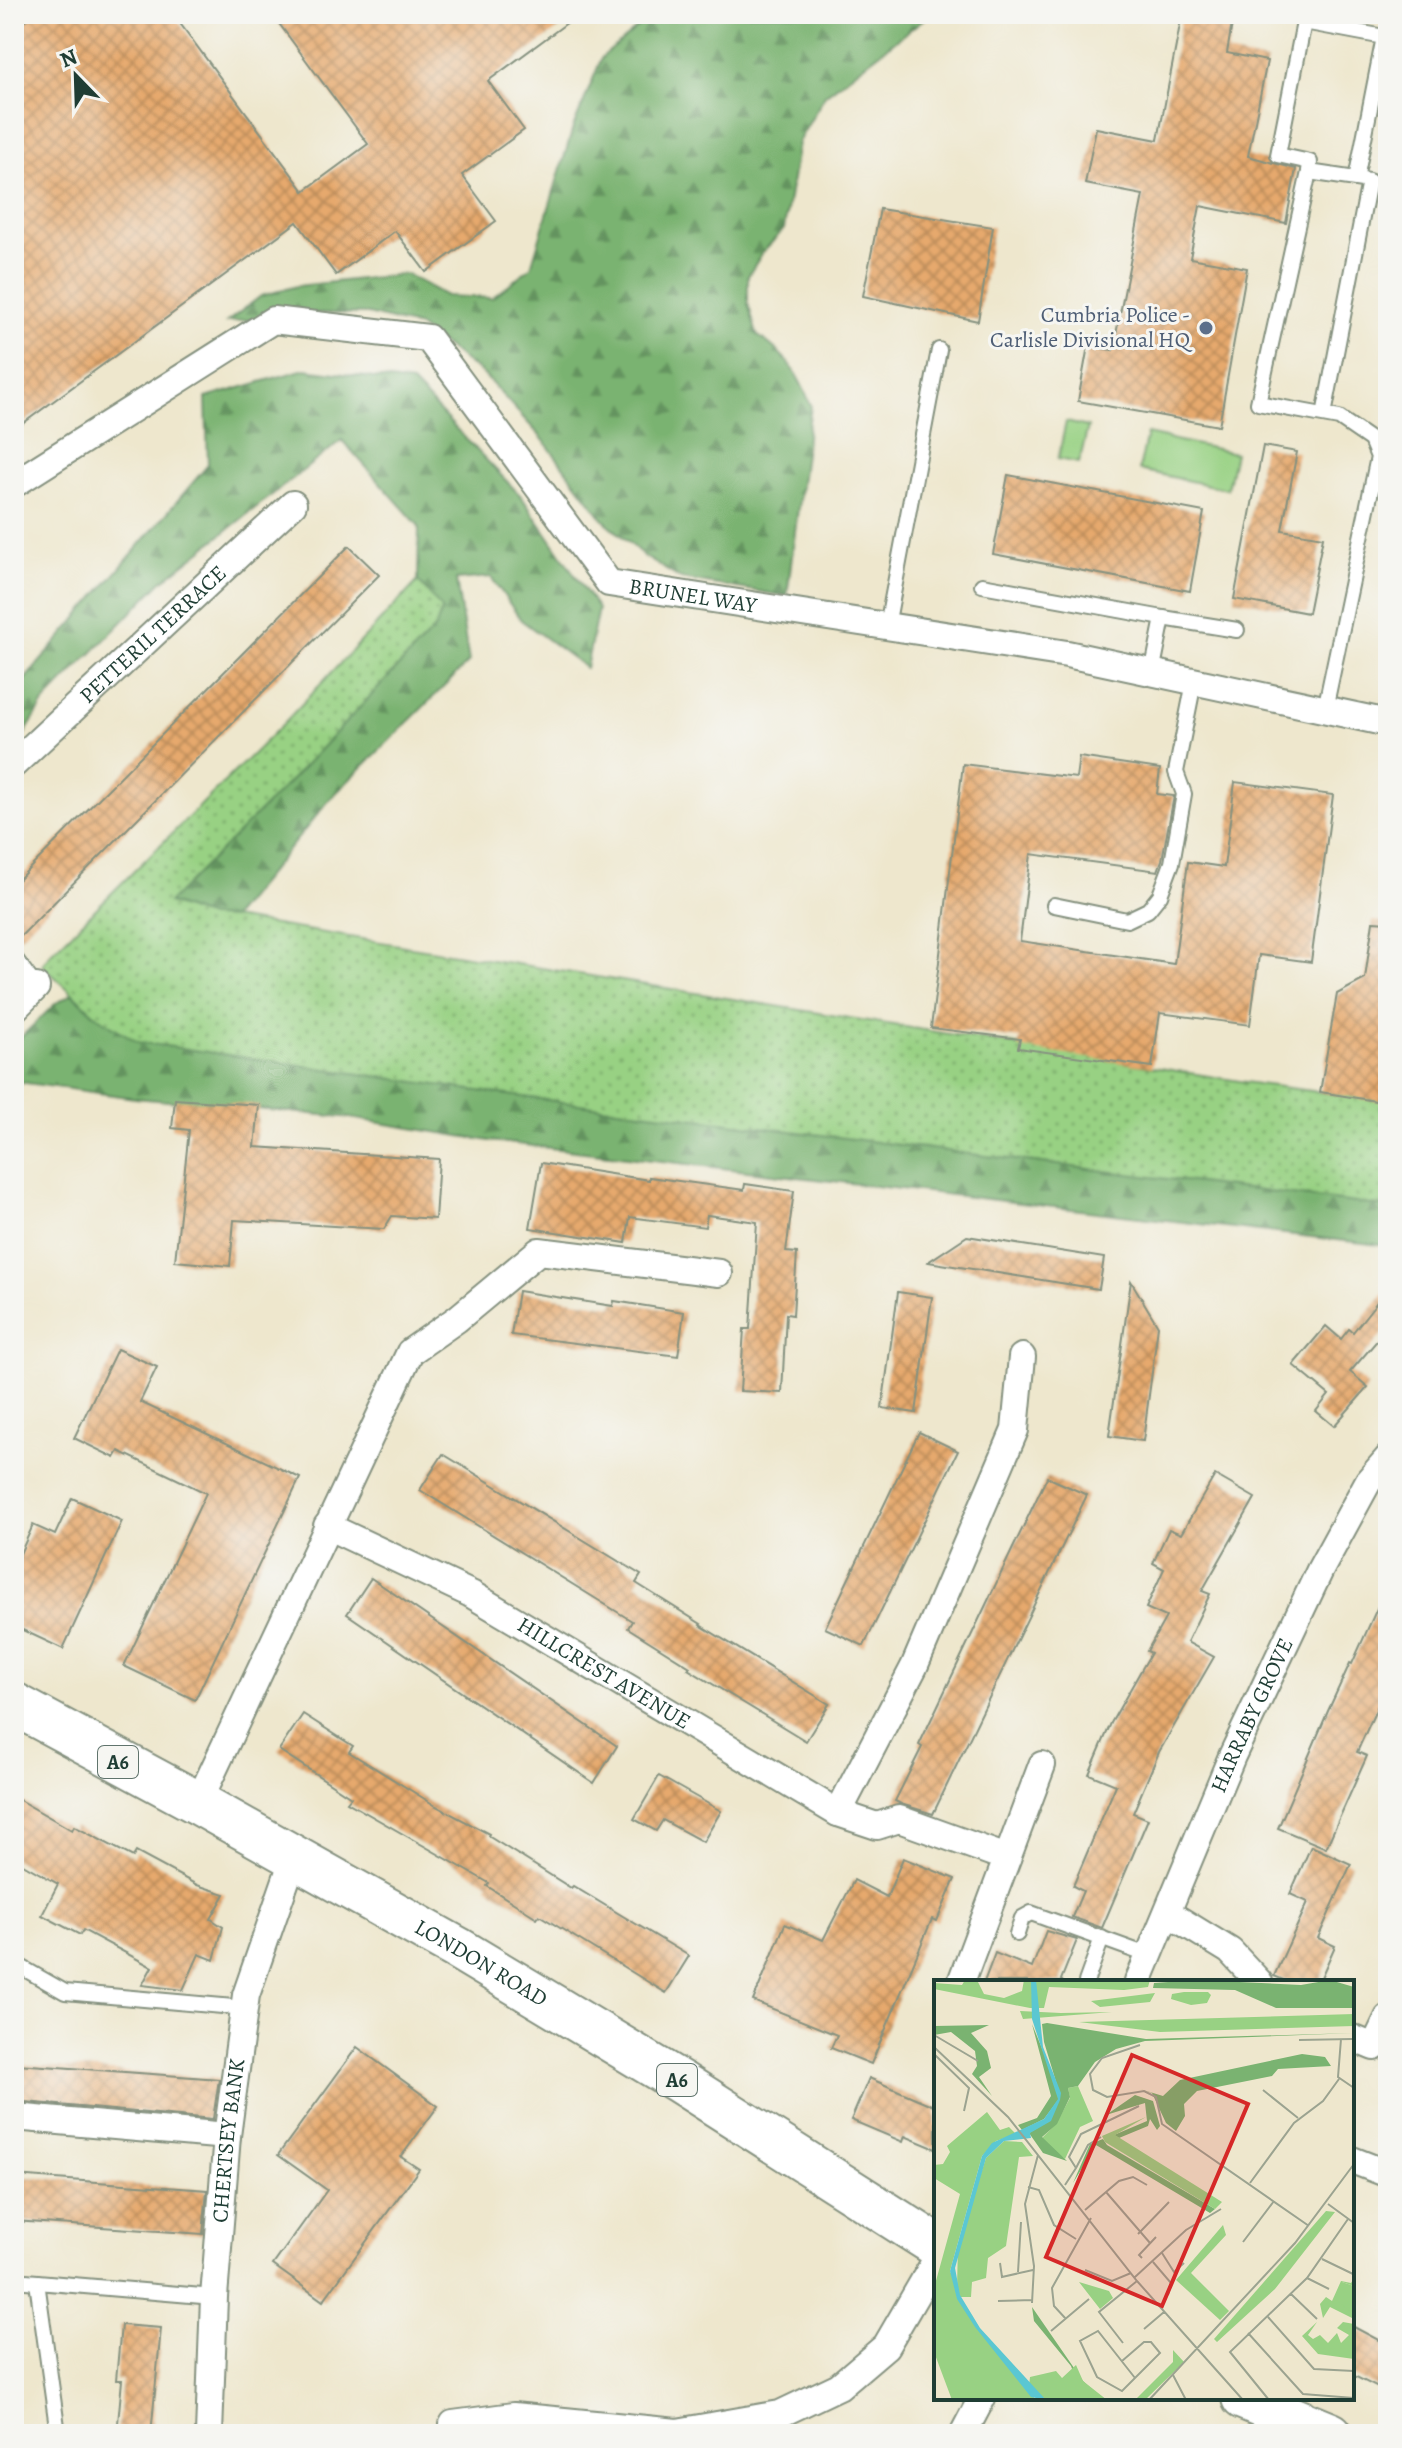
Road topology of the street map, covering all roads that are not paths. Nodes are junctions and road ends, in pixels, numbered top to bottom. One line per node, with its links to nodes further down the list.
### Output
1 (1309, 172): 2 (lane); 2 (lane); 4 (lane)
2 (1356, 179): 4 (lane)
3 (939, 350): 9 (lane)
4 (1324, 415): 13 (lane)
5 (14, 484): 9 (street, BRUNEL WAY)
6 (293, 504): 15 (street, PETTERIL TERRACE)
7 (982, 585): 8 (lane)
8 (1163, 618): 10 (lane); 11 (lane)
9 (887, 626): 11 (street, BRUNEL WAY)
10 (1237, 630)
11 (1152, 673): 12 (street, BRUNEL WAY)
12 (1194, 682): 13 (street, BRUNEL WAY); 16 (lane)
13 (1325, 709): 14 (street, BRUNEL WAY)
14 (1388, 723)
15 (14, 764)
16 (1054, 905)
17 (14, 957): 18 (lane)
18 (36, 987): 19 (street)
19 (14, 1009)
20 (719, 1273): 23 (street)
21 (1022, 1357): 27 (street)
22 (1388, 1458): 30 (street, HARRABY GROVE)
23 (327, 1526): 26 (street); 27 (street, HILLCREST AVENUE)
24 (14, 1704): 26 (main road, LONDON ROAD / A6)
25 (1042, 1765): 29 (street)
26 (198, 1803): 28 (main road, LONDON ROAD / A6)
27 (838, 1813): 29 (street, HILLCREST AVENUE)
28 (294, 1857): 39 (street, CHERTSEY BANK); 46 (main road, LONDON ROAD / A6)
29 (1007, 1858): 35 (street)
30 (1168, 1913): 33 (street, HARRABY GROVE); 38 (street)
31 (1017, 1934): 32 (lane)
32 (1102, 1938): 33 (lane); 36 (lane)
33 (1150, 1956): 37 (street, HARRABY GROVE)
34 (14, 1963): 39 (lane)
35 (962, 1980)
36 (1087, 1980)
37 (1139, 1980)
38 (1257, 1980)
39 (245, 2008): 43 (street, CHERTSEY BANK)
40 (1388, 2018): 41 (street)
41 (1354, 2039)
42 (14, 2117): 43 (street)
43 (227, 2136): 50 (street, CHERTSEY BANK)
44 (1354, 2161): 45 (street)
45 (1388, 2174)
46 (934, 2244)
47 (934, 2263): 53 (street)
48 (14, 2280): 49 (lane)
49 (37, 2282): 50 (lane); 54 (lane)
50 (214, 2297): 55 (street, CHERTSEY BANK)
51 (981, 2400): 56 (street)
52 (1248, 2400): 57 (main road)
53 (453, 2424)
54 (58, 2434)
55 (209, 2434)
56 (963, 2434)
57 (1331, 2434)

